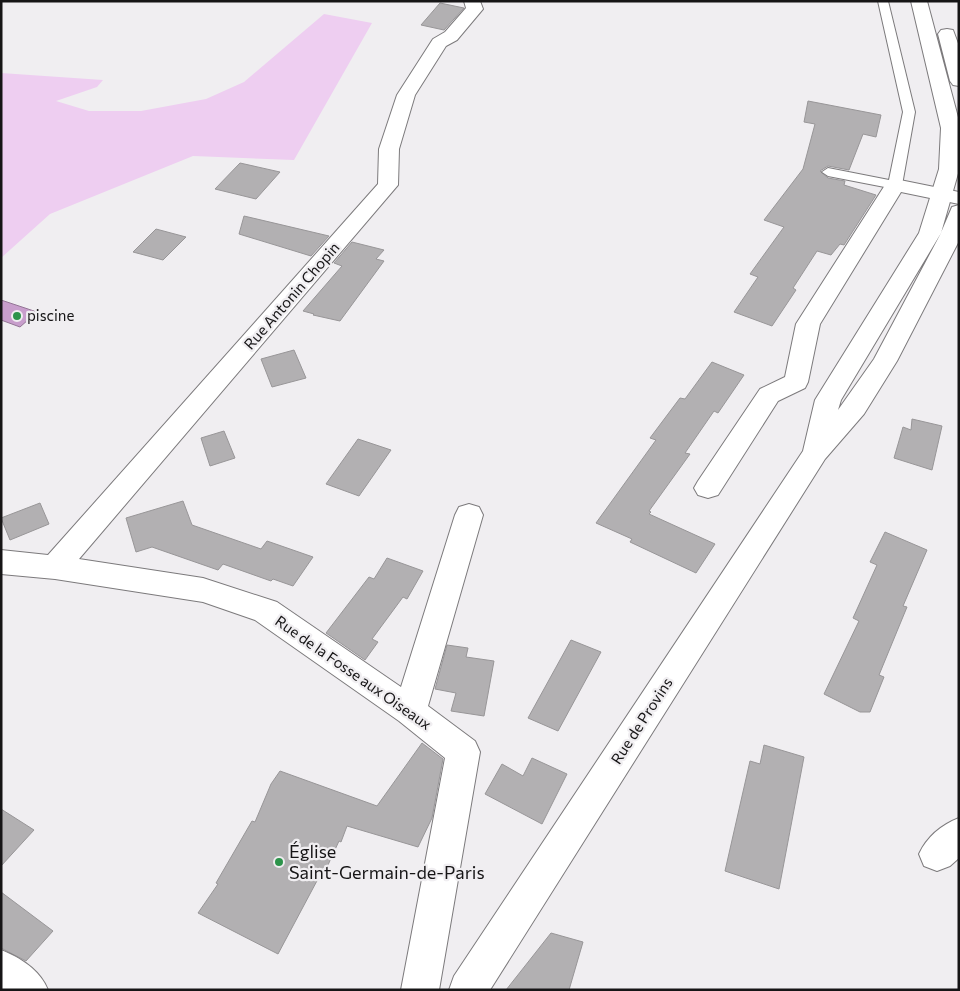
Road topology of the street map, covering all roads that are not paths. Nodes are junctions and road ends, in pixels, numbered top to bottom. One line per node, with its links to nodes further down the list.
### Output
1 (472, 1): 13 (street, Rue Antonin Chopin)
2 (883, 1): 8 (lane)
3 (919, 1): 6 (street, Rue de Provins)
4 (942, 15): 5 (street)
5 (959, 81)
6 (954, 170): 9 (street, Rue de Provins)
7 (828, 172): 8 (lane)
8 (895, 185): 9 (street); 10 (street)
9 (953, 201): 18 (street, Rue de Provins)
10 (708, 488)
11 (469, 515): 14 (street)
12 (1, 562): 13 (street, Rue de la Fosse aux Oiseaux)
13 (55, 567): 14 (street, Rue de la Fosse aux Oiseaux)
14 (410, 711): 17 (street, Rue de la Fosse aux Oiseaux)
15 (1, 969): 16 (street)
16 (29, 990)
17 (420, 990)
18 (468, 990)

